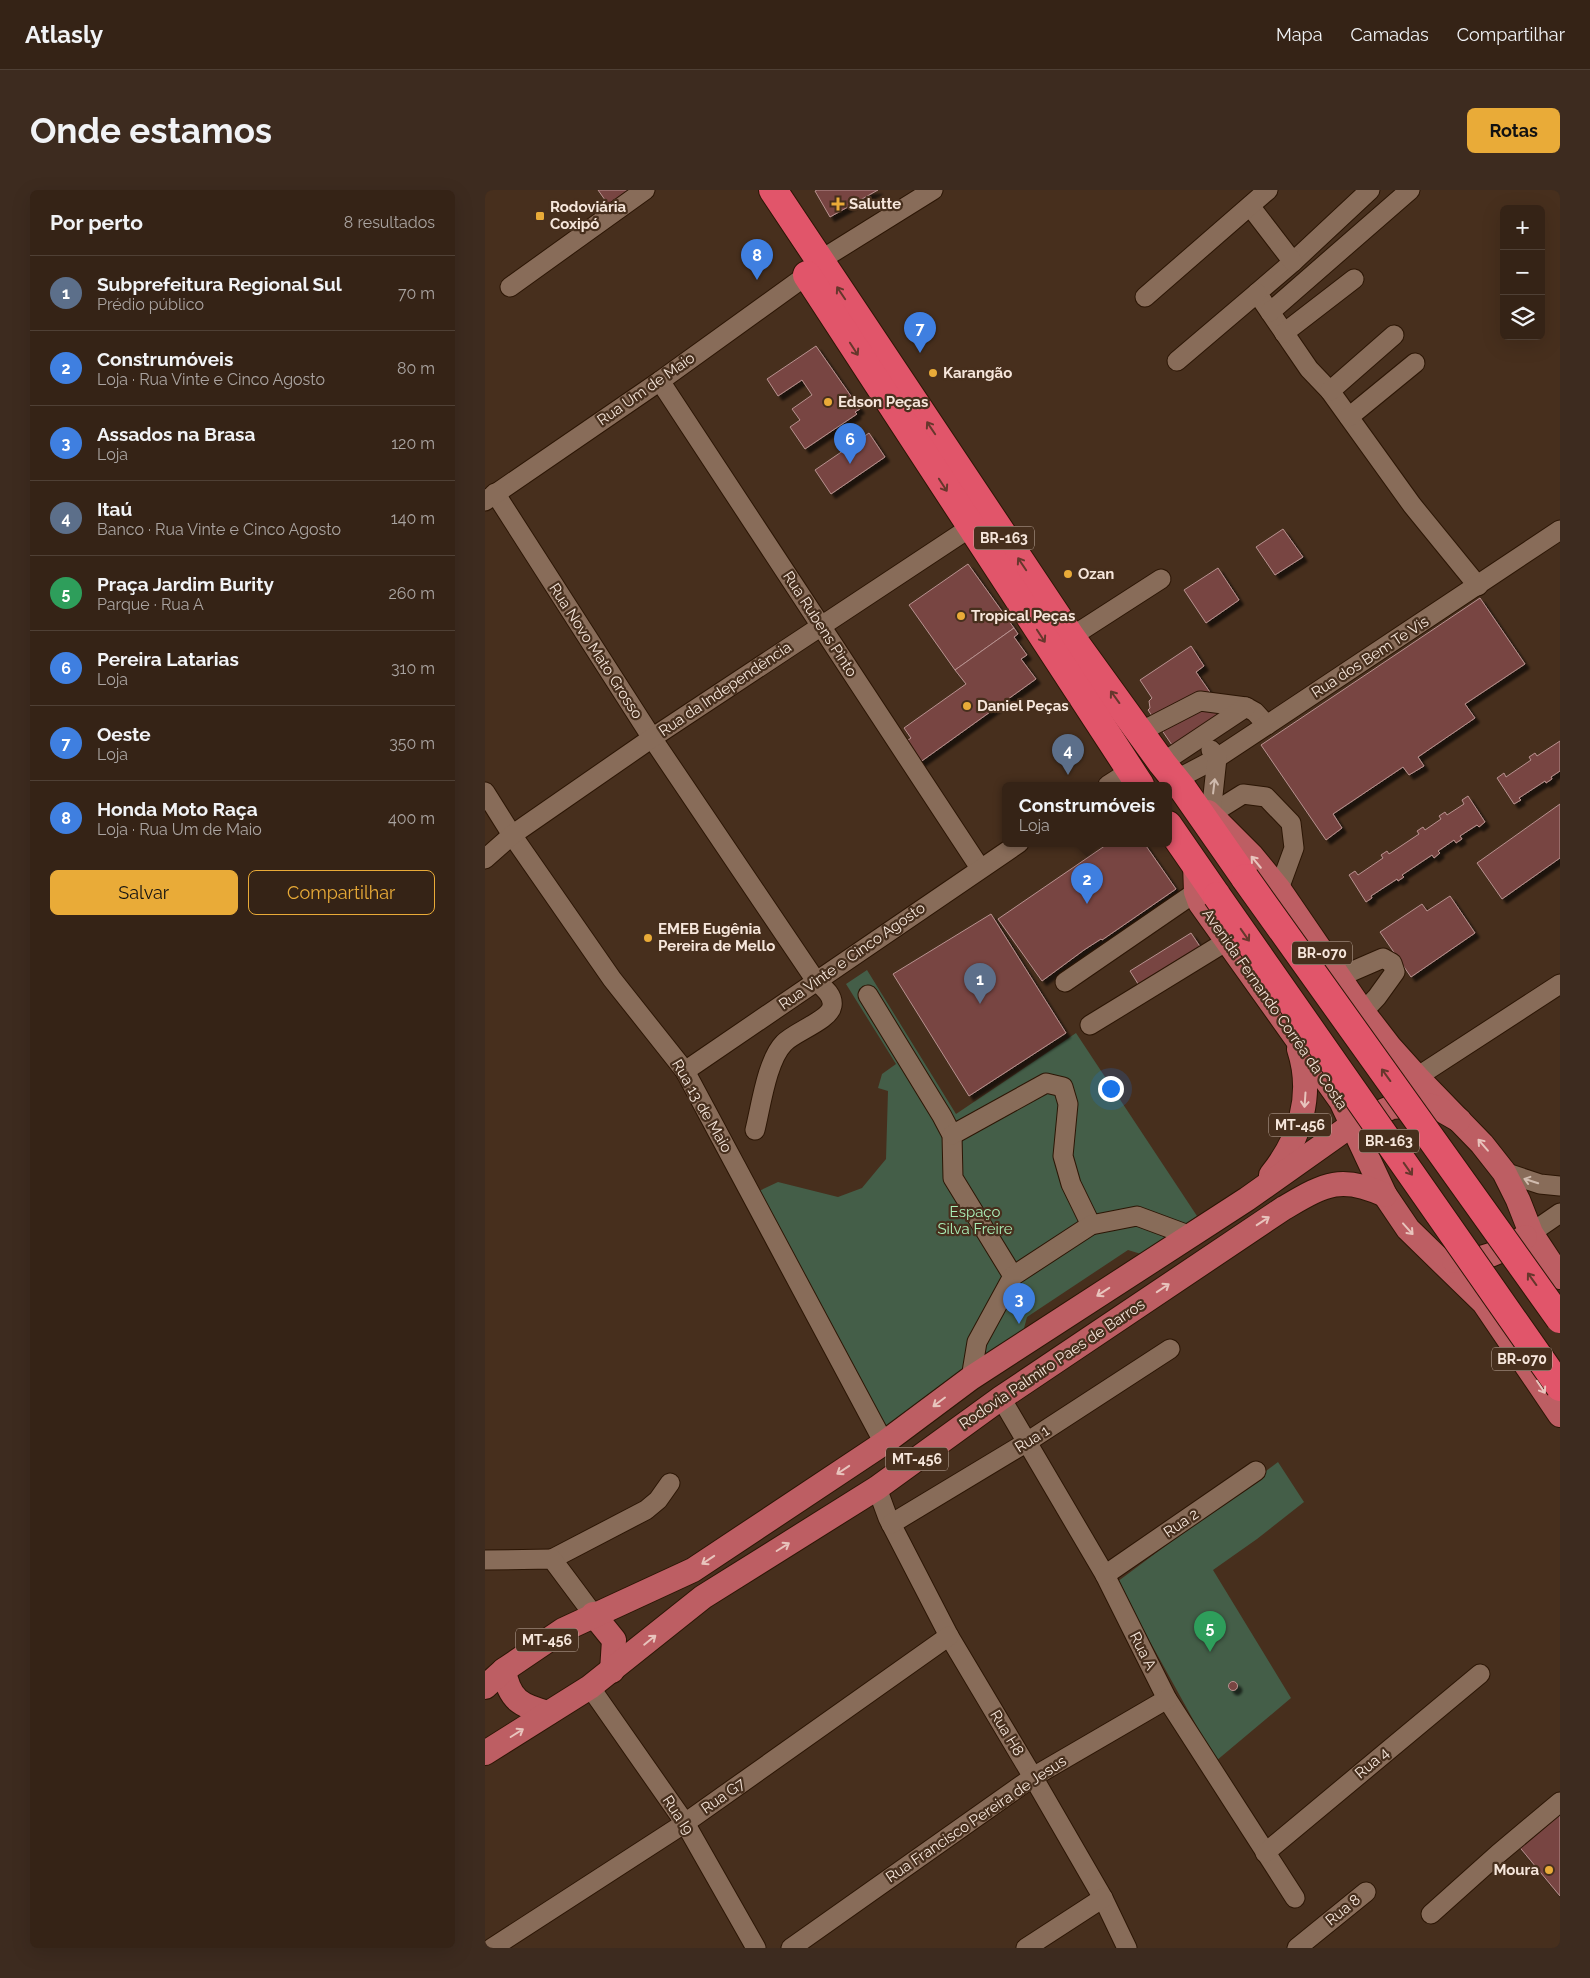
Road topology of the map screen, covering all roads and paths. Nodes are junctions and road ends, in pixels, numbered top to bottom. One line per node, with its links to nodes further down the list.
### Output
1 (645, 190): 12 (street)
2 (752, 190): 10 (highway, BR-163)
3 (773, 190): 10 (highway, BR-163)
4 (933, 190): 10 (street, Rua Um de Maio)
5 (1268, 190): 8 (street)
6 (1370, 190): 9 (street)
7 (1410, 190): 15 (street)
8 (1250, 206): 9 (street); 14 (street)
9 (1293, 262): 13 (street)
10 (813, 268): 20 (street, Rua Um de Maio); 24 (highway, BR-163, one-way to 24); 29 (highway, BR-163, one-way to 10)
11 (1354, 279): 16 (street)
12 (510, 287)
13 (1257, 293): 15 (street); 18 (street)
14 (1145, 297)
15 (1270, 312): 16 (street)
16 (1285, 333): 21 (street)
17 (1394, 335): 21 (street)
18 (1177, 362)
19 (1415, 363): 22 (street)
20 (660, 380): 23 (street, Rua Um de Maio); 28 (street, Rua Rubens Pinto)
21 (1329, 391): 22 (street)
22 (1349, 417): 27 (street)
23 (490, 497): 34 (street, Rua Novo Mato Grosso)
24 (971, 527): 28 (street, Rua da Independência); 37 (highway, BR-163, one-way to 37)
25 (1560, 530): 27 (street, Rua dos Bem Te Vis)
26 (1161, 579): 29 (street)
27 (1478, 586): 31 (street, Rua dos Bem Te Vis)
28 (821, 625): 34 (street, Rua da Independência); 44 (street, Rua Rubens Pinto)
29 (1071, 637): 32 (highway, BR-163, one-way to 29)
30 (1246, 707): 31 (street); 32 (street); 33 (street)
31 (1267, 725): 35 (street, Rua dos Bem Te Vis)
32 (1140, 732): 36 (highway, BR-163)
33 (1201, 737): 35 (street); 36 (street)
34 (652, 738): 41 (street, Rua da Independência); 49 (street, Rua Novo Mato Grosso)
35 (1217, 758): 36 (street, Rua dos Bem Te Vis); 39 (street, one-way to 35)
36 (1174, 777): 39 (main road, BR-070); 73 (highway, BR-163, one-way to 36, bridge)
37 (1126, 780)
38 (485, 792): 41 (street, Rua 13 de Maio)
39 (1211, 814): 45 (main road, BR-070, one-way to 39); 45 (street)
40 (1172, 831): 46 (highway, Avenida Fernando Corrêa da Costa / BR-163)
41 (512, 835): 43 (street, Rua da Independência); 56 (street, Rua 13 de Maio)
42 (1013, 847): 44 (street, Rua Vinte e Cinco Agosto)
43 (485, 859)
44 (980, 868): 49 (street, Rua Vinte e Cinco Agosto)
45 (1279, 889): 48 (main road, BR-070)
46 (1206, 894): 47 (main road, Avenida Fernando Corrêa da Costa / BR-070); 50 (street); 76 (highway, Avenida Fernando Corrêa da Costa / BR-163, one-way to 76, bridge)
47 (1227, 941): 54 (street); 55 (main road, Avenida Fernando Corrêa da Costa / BR-070)
48 (1339, 977): 53 (main road, BR-070); 53 (street)
49 (816, 981): 56 (street, Rua Vinte e Cinco Agosto); 60 (street, Rua Novo Mato Grosso)
50 (1065, 982)
51 (1560, 984): 57 (street)
52 (868, 995): 61 (street)
53 (1363, 1012): 57 (main road, BR-070)
54 (1090, 1026)
55 (1294, 1035): 59 (main road, Avenida Fernando Corrêa da Costa / BR-070); 65 (main road, MT-456, one-way to 65)
56 (685, 1071): 80 (street, Rua 13 de Maio)
57 (1417, 1077): 58 (main road, BR-070)
58 (1459, 1120): 59 (main road, BR-070); 62 (main road, BR-070, one-way to 58)
59 (1353, 1124): 64 (main road, Avenida Fernando Corrêa da Costa / BR-070); 65 (main road, Rodovia Palmiro Paes de Barros / MT-456)
60 (755, 1130)
61 (952, 1135): 67 (street); 71 (street)
62 (1504, 1172): 63 (street, one-way to 62); 68 (main road, BR-070)
63 (1560, 1186)
64 (1385, 1195): 70 (main road, Avenida Fernando Corrêa da Costa / BR-070, one-way to 70); 77 (main road, Rodovia Palmiro Paes de Barros / MT-456, one-way to 64)
65 (1247, 1199): 69 (main road, Rodovia Palmiro Paes de Barros / MT-456)
66 (1560, 1213): 68 (street)
67 (1091, 1225): 69 (street); 71 (street)
68 (1531, 1233): 70 (main road); 72 (main road, BR-070)
69 (1191, 1236): 75 (main road, Rodovia Palmiro Paes de Barros / MT-456, one-way to 75)
70 (1438, 1258): 78 (main road, Avenida Fernando Corrêa da Costa / BR-070, one-way to 78)
71 (1013, 1276): 75 (street)
72 (1560, 1277)
73 (1560, 1318)
74 (1170, 1349): 79 (street, Rua 1)
75 (971, 1378): 80 (main road, Rodovia Palmiro Paes de Barros / MT-456, one-way to 80)
76 (1560, 1387)
77 (1001, 1398): 79 (street, Rua A); 83 (main road, Rodovia Palmiro Paes de Barros / MT-456)
78 (1560, 1416)
79 (1027, 1442): 85 (street, Rua 1); 88 (street, Rua A)
80 (884, 1443): 89 (main road, Rodovia Palmiro Paes de Barros / MT-456, one-way to 89)
81 (1256, 1471): 88 (street, Rua 2)
82 (670, 1483): 86 (street)
83 (877, 1488): 84 (main road, Rodovia Palmiro Paes de Barros / MT-456); 85 (street, Rua H8)
84 (852, 1504): 85 (street); 92 (main road, Rodovia Palmiro Paes de Barros / MT-456, one-way to 84)
85 (889, 1521): 90 (street, Rua H8)
86 (552, 1559): 87 (street); 89 (street)
87 (485, 1560)
88 (1105, 1575): 96 (street, Rua A)
89 (593, 1614): 91 (main road, Rodovia Palmiro Paes de Barros / MT-456); 92 (main road)
90 (949, 1636): 99 (street, Rua H8); 101 (street, Rua G7)
91 (503, 1670): 94 (main road, Rodovia Palmiro Paes de Barros / MT-456); 97 (main road)
92 (612, 1671): 95 (main road, Rodovia Palmiro Paes de Barros / MT-456)
93 (1480, 1674): 102 (street, Rua 4)
94 (485, 1687)
95 (590, 1687): 97 (main road, Rodovia Palmiro Paes de Barros / MT-456); 101 (street, Rua I9)
96 (1167, 1699): 99 (street, Rua Francisco Pereira de Jesus); 102 (street, Rua A)
97 (548, 1713): 98 (main road, Rodovia Palmiro Paes de Barros / MT-456, one-way to 97)
98 (485, 1753)
99 (1033, 1777): 104 (street, Rua H8); 109 (street, Rua Francisco Pereira de Jesus)
100 (1560, 1802): 106 (street)
101 (685, 1823): 107 (street, Rua G7); 108 (street, Rua I9)
102 (1265, 1853): 105 (street, Rua A)
103 (1366, 1892): 112 (street, Rua 8)
104 (1103, 1898): 110 (street); 111 (street, Rua H8)
105 (1295, 1898)
106 (1431, 1914)
107 (492, 1948)
108 (757, 1948)
109 (791, 1948)
110 (1025, 1948)
111 (1127, 1948)
112 (1297, 1948)

